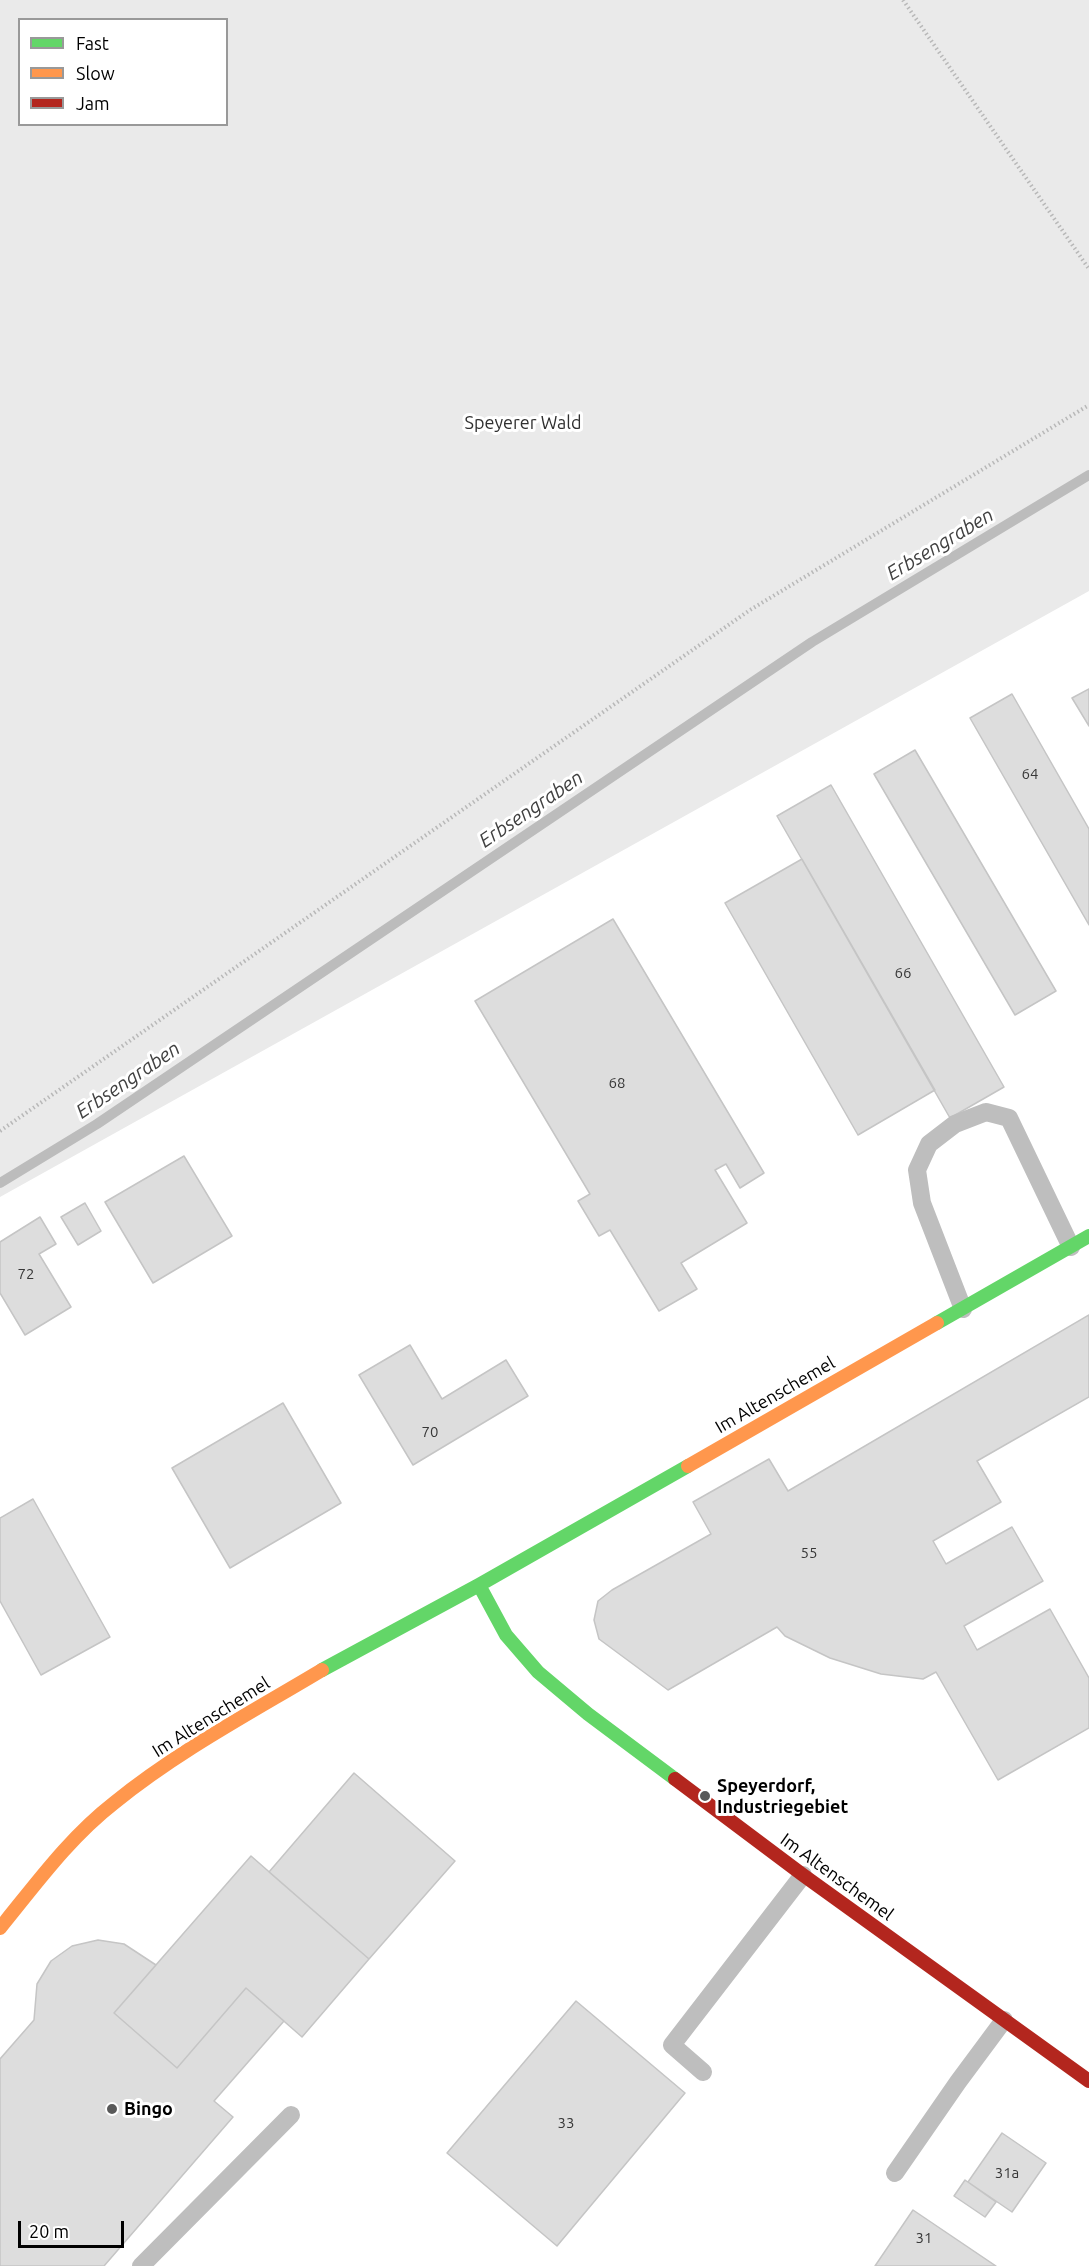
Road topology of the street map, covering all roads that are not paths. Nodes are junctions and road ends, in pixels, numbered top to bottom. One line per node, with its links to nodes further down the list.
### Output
1 (1089, 1236): 2 (street, Im Altenschemel)
2 (1071, 1247): 3 (street, Im Altenschemel); 3 (lane)
3 (963, 1309): 4 (street, Im Altenschemel)
4 (478, 1585): 5 (street, Im Altenschemel); 6 (street, Im Altenschemel)
5 (803, 1875): 7 (street, Im Altenschemel); 8 (lane)
6 (0, 1928)
7 (1004, 2020): 9 (street, Im Altenschemel); 11 (lane)
8 (703, 2072)
9 (1089, 2081)
10 (291, 2115): 12 (lane)
11 (895, 2173)
12 (141, 2266)

